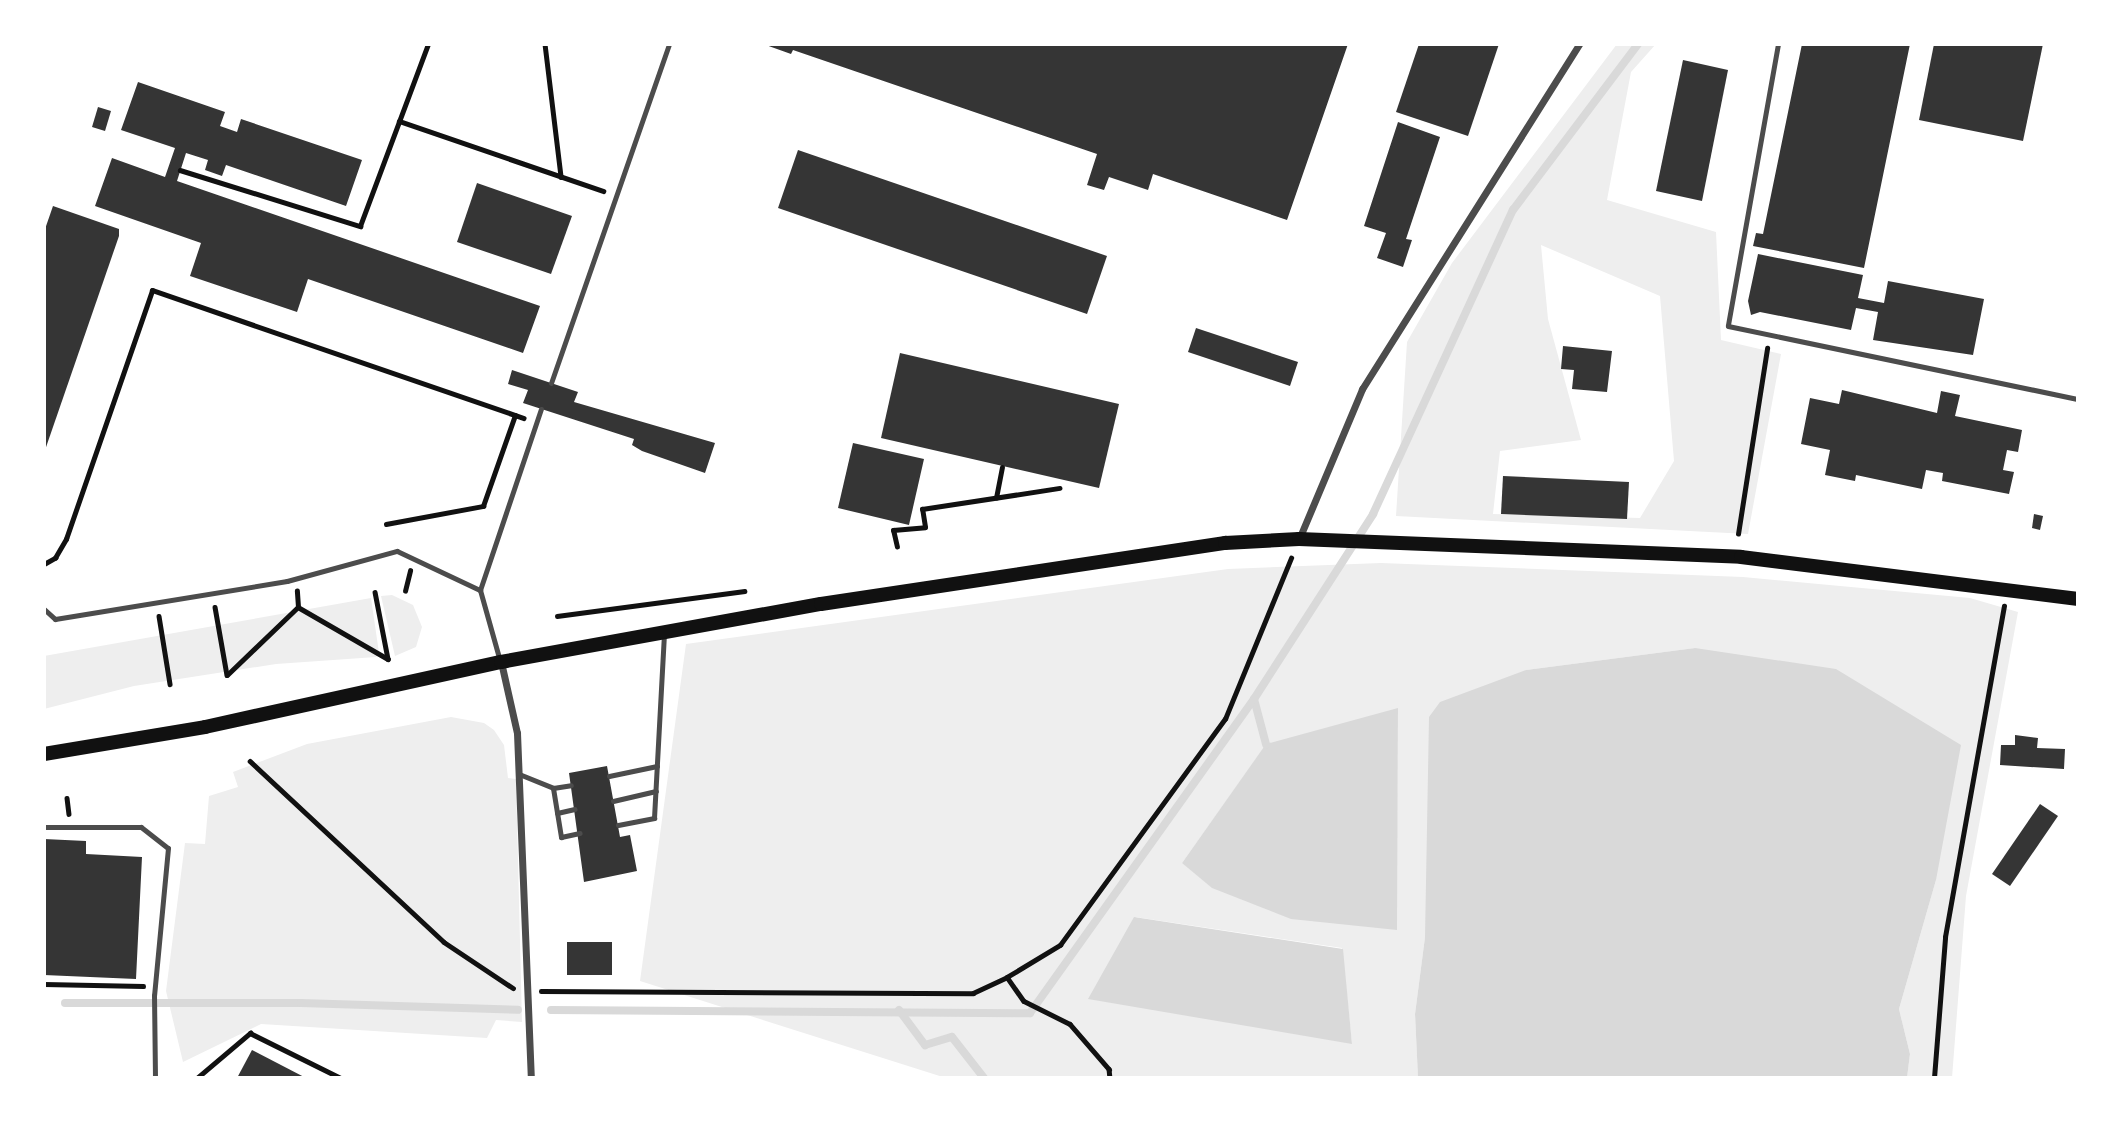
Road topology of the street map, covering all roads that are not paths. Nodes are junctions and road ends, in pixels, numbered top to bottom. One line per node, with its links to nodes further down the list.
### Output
1 (669, 44): 4 (lane)
2 (1579, 44): 7 (street)
3 (1778, 44): 5 (lane)
4 (551, 383)
5 (2078, 399)
6 (541, 409): 8 (lane)
7 (1299, 539): 9 (main road); 11 (main road)
8 (480, 590): 10 (lane); 12 (lane)
9 (2078, 599)
10 (44, 609)
11 (664, 632): 12 (main road); 14 (lane)
12 (500, 662): 13 (main road); 15 (street)
13 (44, 754)
14 (657, 766): 16 (lane); 19 (lane)
15 (519, 774): 18 (lane); 27 (street)
16 (609, 776)
17 (571, 785): 18 (lane)
18 (553, 788): 22 (lane)
19 (656, 791): 20 (lane); 23 (lane)
20 (613, 801)
21 (575, 809): 22 (lane)
22 (557, 813): 25 (lane)
23 (618, 825)
24 (44, 827): 26 (lane)
25 (580, 833)
26 (155, 1078)
27 (531, 1078)

